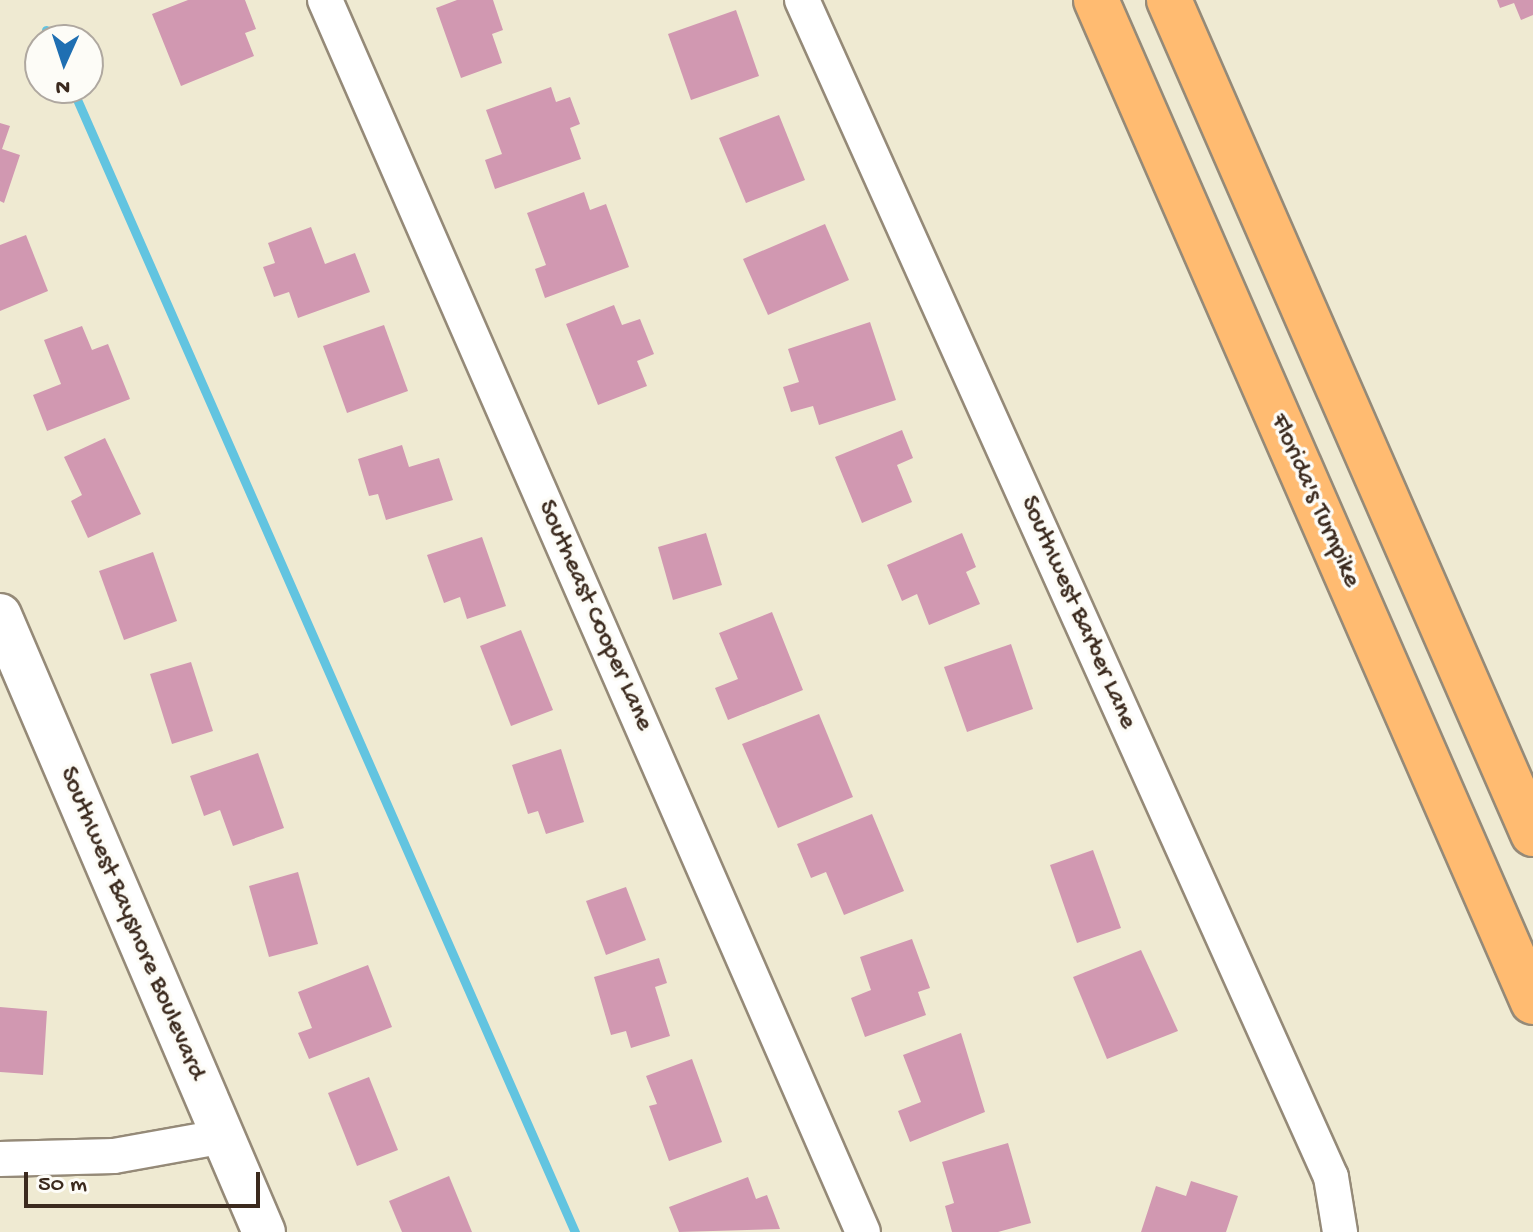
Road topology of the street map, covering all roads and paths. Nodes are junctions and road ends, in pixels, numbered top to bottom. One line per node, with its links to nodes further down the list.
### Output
1 (325, 0): 12 (street, Southeast Cooper Lane)
2 (802, 0): 10 (street, Southwest Barber Lane)
3 (1096, 0): 7 (highway, Florida's Turnpike)
4 (1169, 0): 6 (highway)
5 (4, 633): 8 (street, Southwest Bayshore Boulevard)
6 (1533, 834)
7 (1533, 1002)
8 (220, 1137): 9 (street); 11 (street, Southwest Bayshore Boulevard)
9 (0, 1159)
10 (1340, 1231)
11 (264, 1232)
12 (863, 1232)

